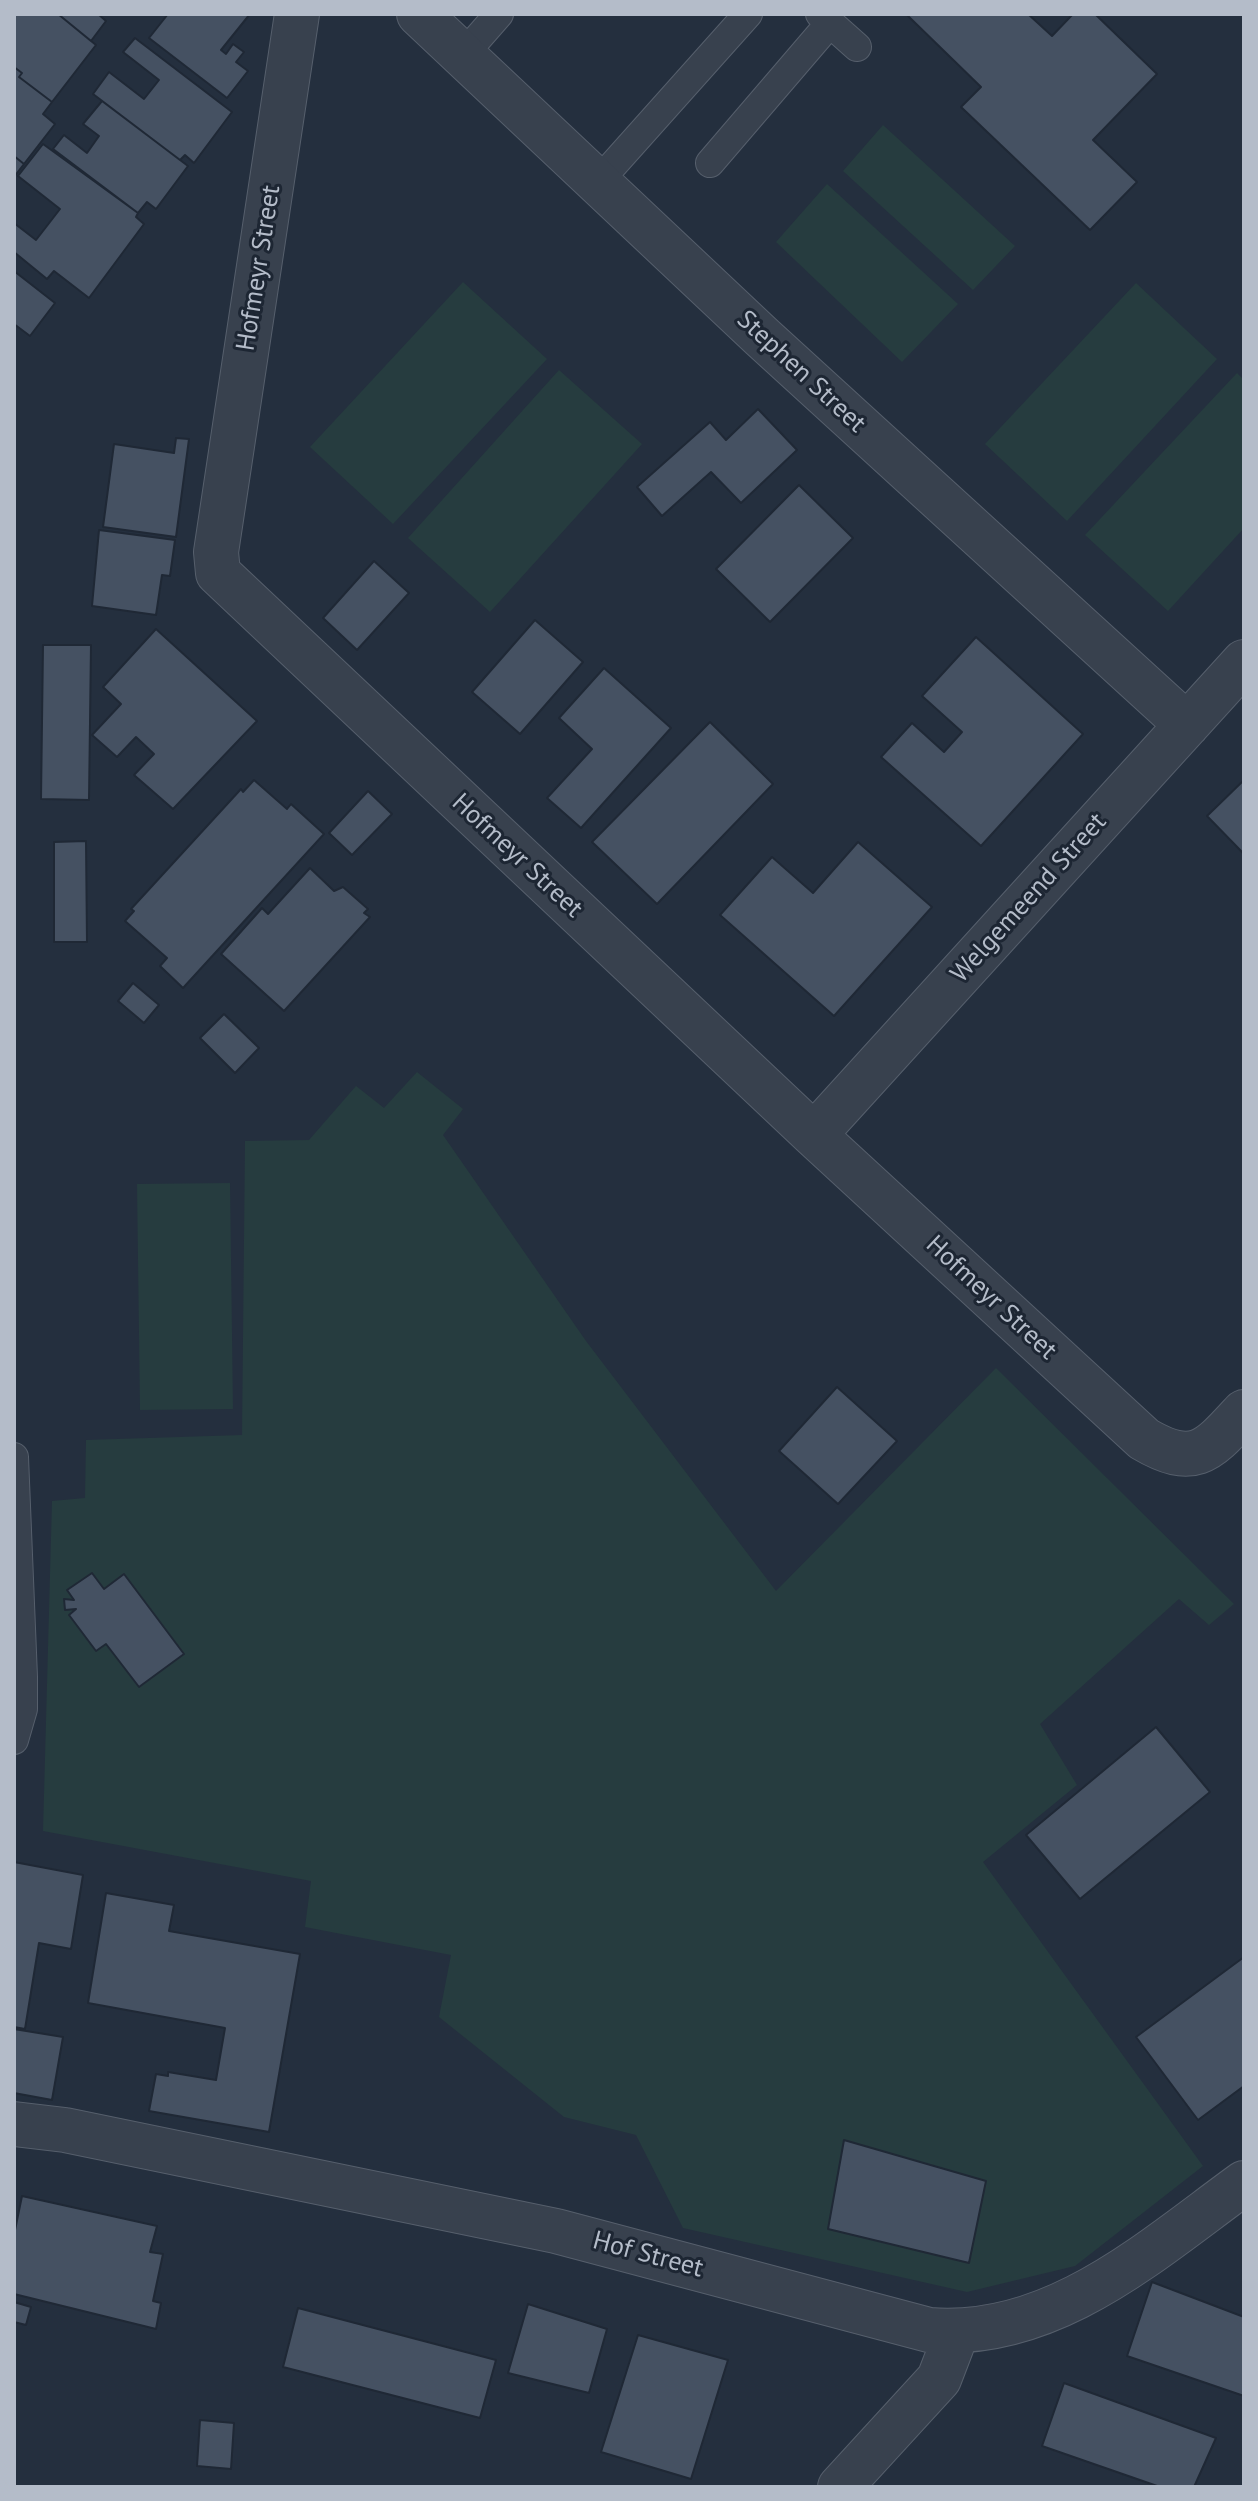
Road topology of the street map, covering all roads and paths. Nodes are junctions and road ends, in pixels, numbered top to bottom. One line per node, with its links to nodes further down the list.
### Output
1 (297, 14): 12 (street, Hofmeyr Street)
2 (419, 14): 7 (street, Stephen Street)
3 (499, 14): 7 (lane)
4 (748, 14): 9 (lane)
5 (825, 19): 6 (lane); 8 (lane)
6 (857, 47)
7 (464, 54): 9 (street, Stephen Street)
8 (710, 163)
9 (597, 183): 11 (street, Stephen Street)
10 (1244, 662): 11 (street, Welgemeend Street)
11 (1187, 725): 12 (street, Welgemeend Street)
12 (814, 1135): 13 (street, Hofmeyr Street)
13 (1244, 1412)
14 (14, 1457): 15 (lane)
15 (14, 1740)
16 (14, 2124): 18 (street, Hof Street)
17 (1244, 2183): 18 (street, Hof Street)
18 (957, 2332): 19 (street)
19 (840, 2487)

